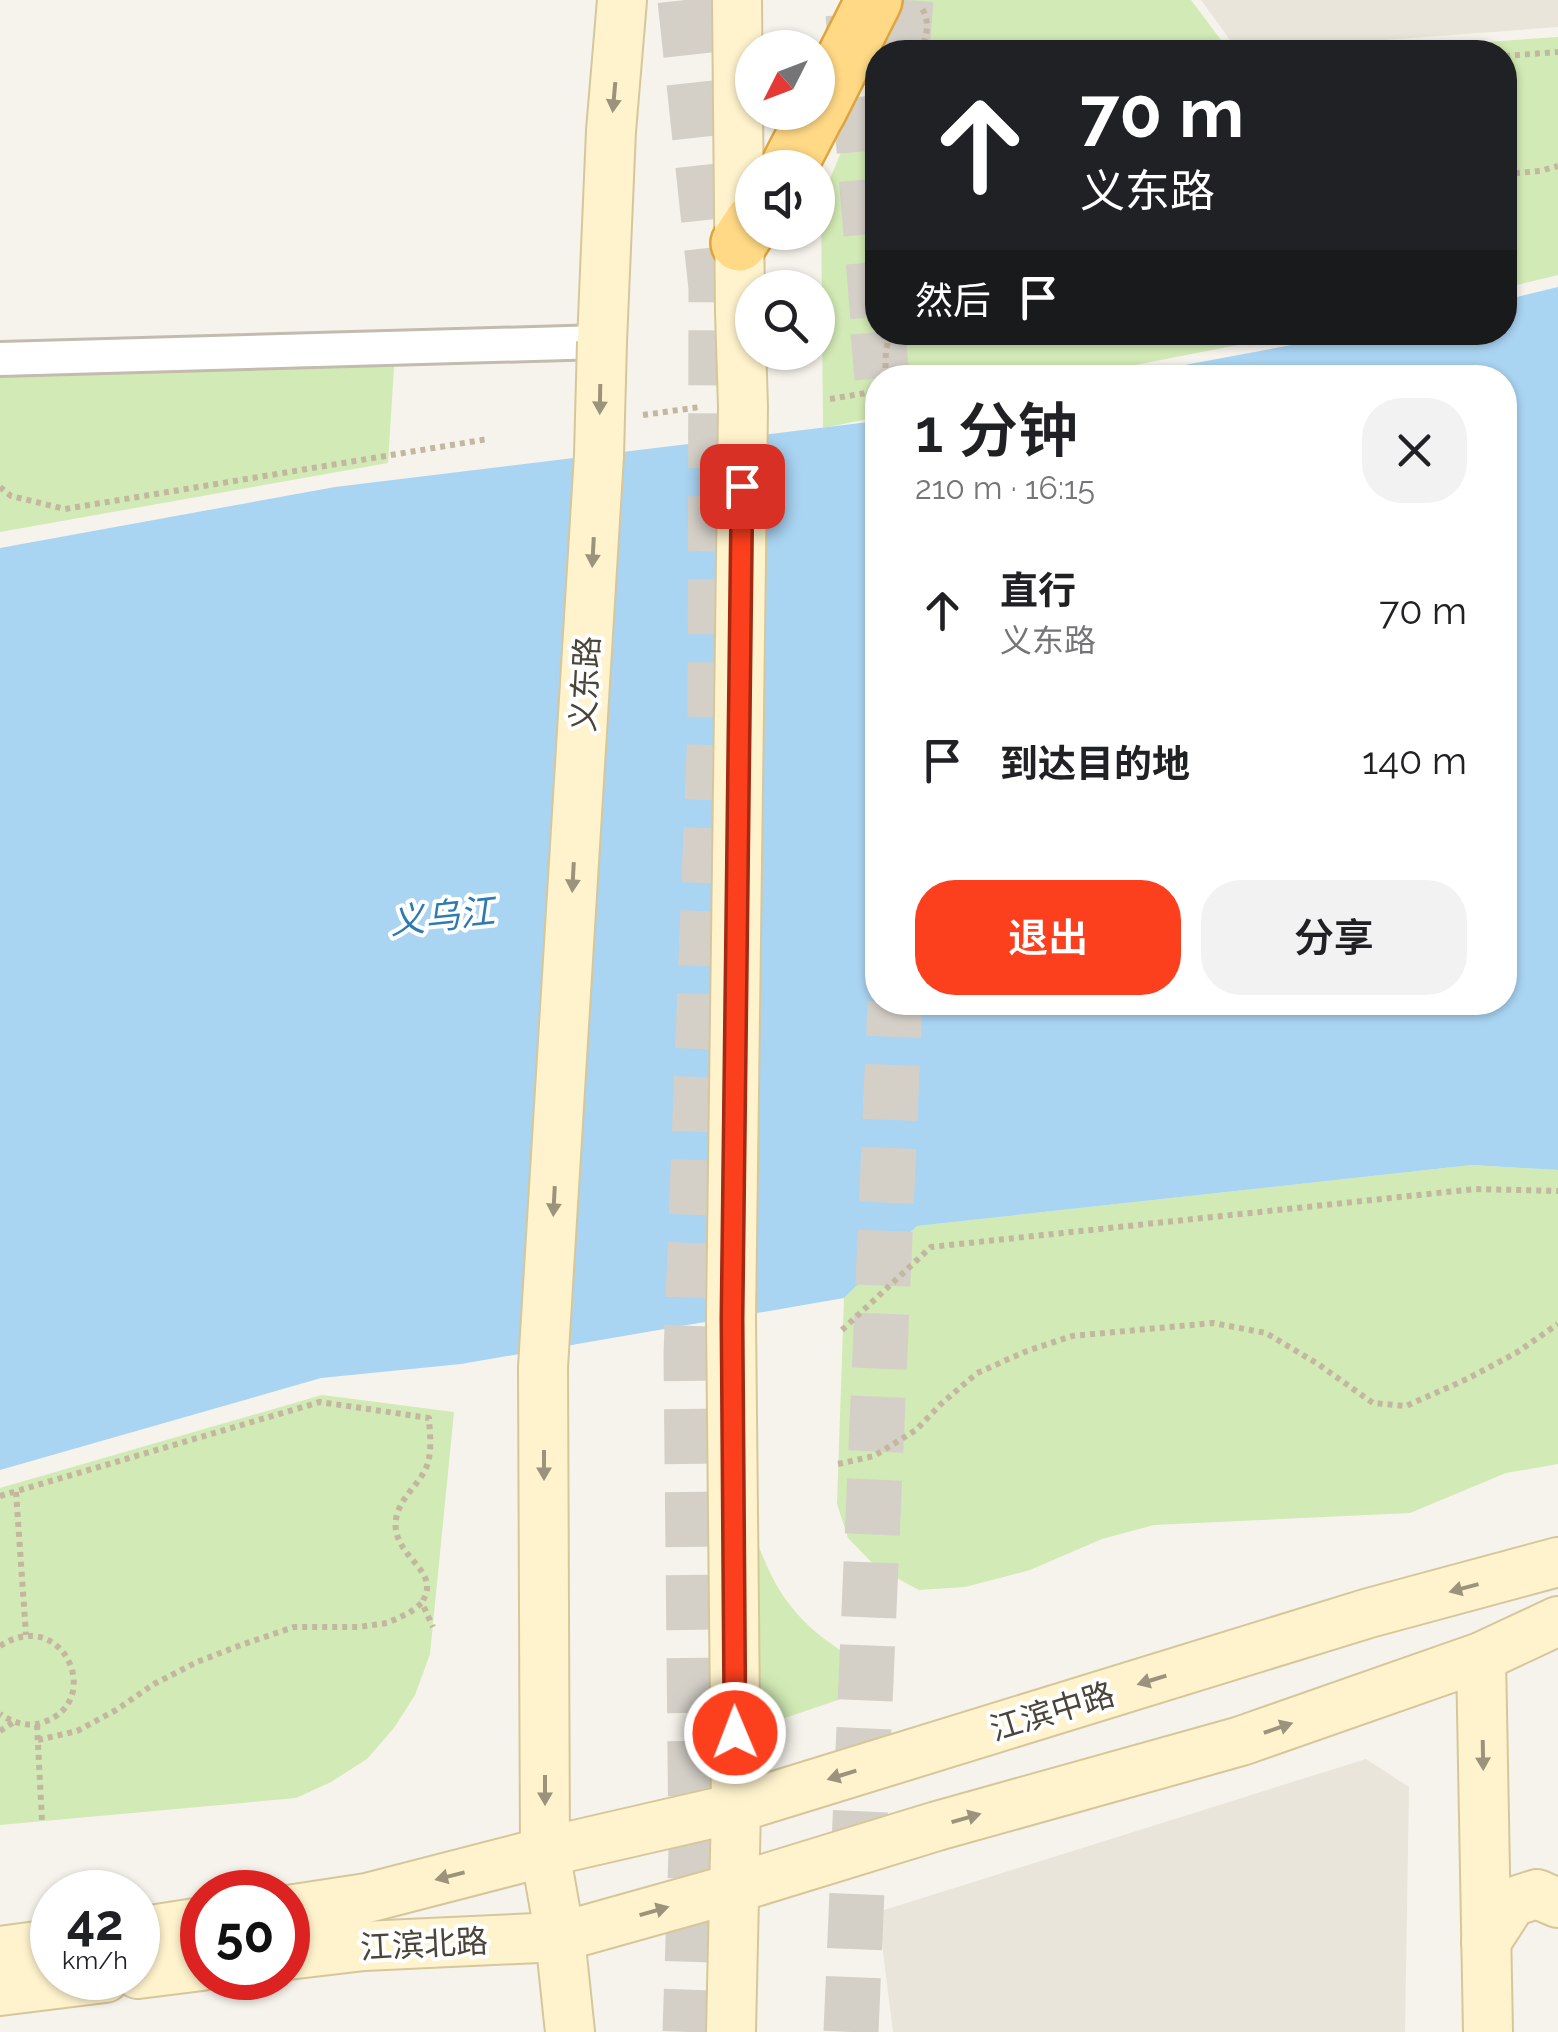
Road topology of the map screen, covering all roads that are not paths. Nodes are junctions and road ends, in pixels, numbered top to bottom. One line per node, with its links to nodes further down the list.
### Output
1 (622, 0): 7 (main road, 义东路, one-way to 7)
2 (737, 0): 5 (main road)
3 (874, 0): 4 (highway)
4 (835, 77)
5 (743, 150)
6 (744, 250): 12 (main road)
7 (602, 342): 8 (street); 13 (main road, 义东路, one-way to 13, bridge)
8 (0, 359)
9 (1558, 1562): 12 (main road, 江滨中路, one-way to 12)
10 (1558, 1621): 11 (main road)
11 (1481, 1657): 14 (main road, one-way to 11); 18 (main road, one-way to 18)
12 (736, 1808): 13 (main road, 江滨中路); 14 (main road)
13 (545, 1852): 16 (main road, 江滨北路, one-way to 16); 17 (main road, 义东路)
14 (735, 1888): 17 (main road, one-way to 14); 25 (main road)
15 (1558, 1903): 18 (main road)
16 (310, 1907)
17 (560, 1937): 21 (main road, 江滨北路); 24 (main road, 义东路)
18 (1486, 1942): 26 (main road)
19 (30, 1947): 20 (main road)
20 (0, 1951)
21 (310, 1952)
22 (30, 1987): 23 (main road)
23 (0, 1990)
24 (570, 2032)
25 (731, 2032)
26 (1488, 2032)

